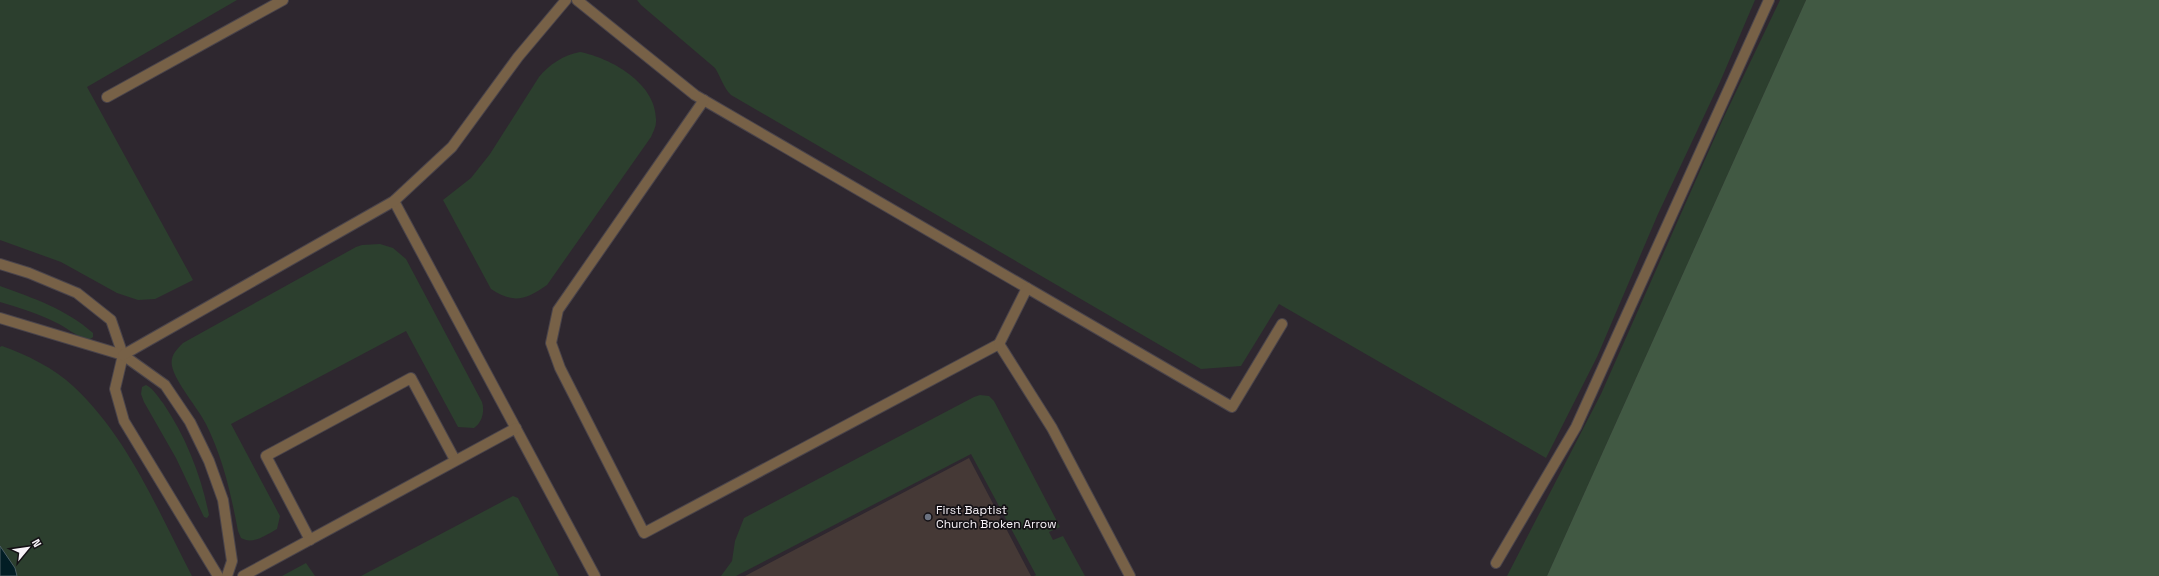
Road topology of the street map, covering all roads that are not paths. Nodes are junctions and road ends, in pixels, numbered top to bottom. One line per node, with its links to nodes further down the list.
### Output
1 (282, 0): 5 (lane)
2 (566, 0): 7 (lane)
3 (576, 0): 6 (lane)
4 (1770, 0): 17 (lane)
5 (107, 97)
6 (704, 100): 9 (lane); 12 (lane)
7 (394, 201): 13 (lane); 14 (lane)
8 (0, 264): 13 (lane)
9 (1027, 288): 11 (lane); 12 (lane)
10 (0, 318): 13 (lane)
11 (1282, 324)
12 (999, 344): 22 (lane)
13 (124, 354): 18 (lane); 19 (lane)
14 (516, 428): 15 (lane); 21 (lane)
15 (455, 460): 16 (lane); 16 (lane)
16 (310, 540): 20 (lane)
17 (1496, 563)
18 (218, 576)
19 (228, 576)
20 (244, 576)
21 (595, 576)
22 (1130, 576)

